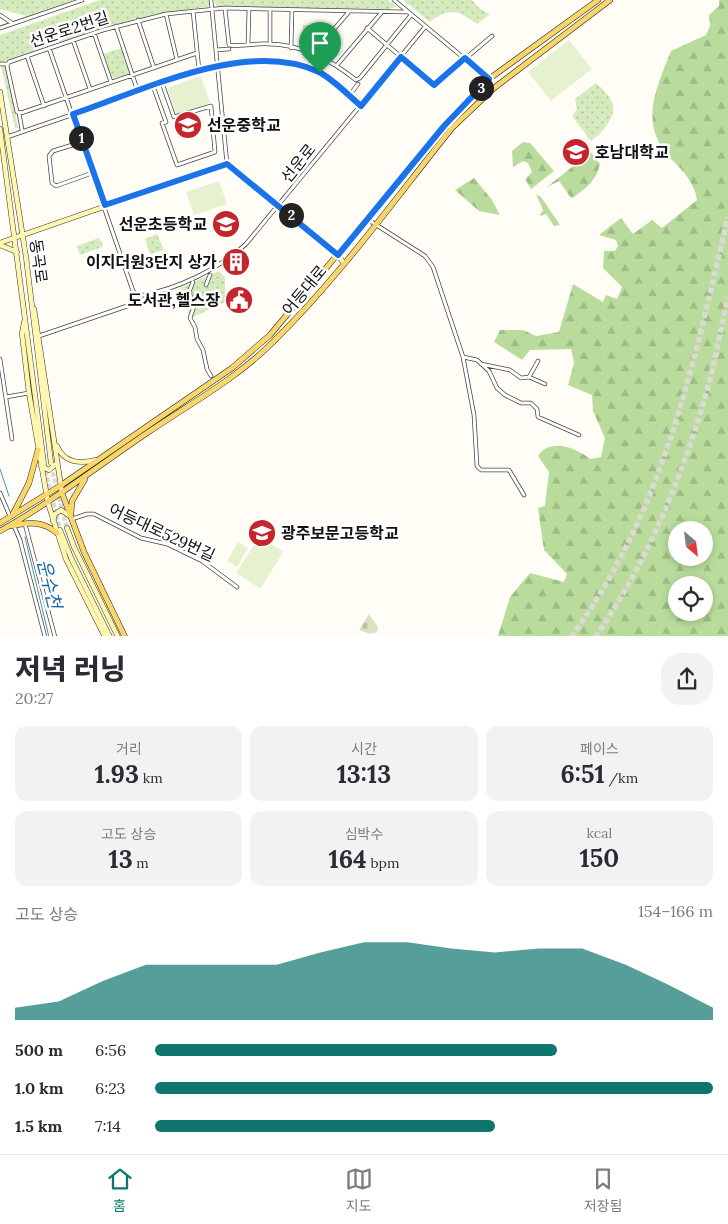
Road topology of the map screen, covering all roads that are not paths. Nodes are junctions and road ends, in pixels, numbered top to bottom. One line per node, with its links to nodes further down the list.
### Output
1 (82, 0): 19 (street)
2 (211, 0): 7 (street)
3 (394, 0): 14 (street)
4 (598, 0): 48 (main road, 어등대로)
5 (610, 0): 71 (main road, 어등대로)
6 (224, 8): 7 (street, 선운로2번길); 8 (street, 선운로2번길); 27 (street)
7 (212, 9): 11 (street, 선운로2번길); 33 (street)
8 (249, 9): 9 (street, 선운로2번길); 27 (street)
9 (270, 9): 10 (street, 선운로2번길); 28 (street)
10 (292, 10): 12 (street, 선운로2번길); 31 (street)
11 (193, 11): 15 (street, 선운로2번길); 34 (street)
12 (348, 12): 13 (street, 선운로2번길); 35 (street)
13 (382, 12): 14 (street, 선운로2번길); 23 (street)
14 (407, 12): 17 (street)
15 (166, 14): 18 (street, 선운로2번길); 39 (street)
16 (0, 15): 19 (street)
17 (411, 15): 21 (street); 29 (street)
18 (138, 20): 20 (street, 선운로2번길); 44 (street)
19 (13, 23): 22 (street)
20 (116, 26): 24 (street, 선운로2번길); 47 (street)
21 (425, 27): 37 (street, 선운로); 38 (street)
22 (1, 28)
23 (367, 28): 29 (street); 43 (street)
24 (94, 33): 26 (street, 선운로2번길); 49 (street)
25 (492, 36): 38 (street)
26 (73, 40): 30 (street, 선운로2번길); 53 (street)
27 (248, 44): 28 (street)
28 (270, 44): 31 (street)
29 (388, 45): 37 (street); 43 (street)
30 (50, 48): 36 (street, 선운로2번길); 57 (street)
31 (291, 48): 35 (street)
32 (229, 49): 33 (street)
33 (216, 50): 42 (street)
34 (197, 53): 39 (street); 46 (street)
35 (315, 54): 43 (street); 45 (street)
36 (27, 56): 41 (street, 선운로2번길); 58 (street)
37 (401, 57): 38 (street); 59 (street, 선운로)
38 (465, 58): 48 (street)
39 (177, 60): 44 (street)
40 (0, 64): 41 (street)
41 (8, 64): 60 (street)
42 (217, 65): 45 (street); 46 (street); 66 (street)
43 (337, 65)
44 (154, 68): 47 (street)
45 (309, 69): 56 (street)
46 (199, 70): 50 (street)
47 (132, 75): 49 (street); 55 (street)
48 (489, 79): 70 (main road, 어등대로)
49 (111, 82): 53 (street)
50 (162, 83): 52 (street); 52 (street)
51 (358, 84): 56 (street)
52 (153, 86): 55 (street)
53 (90, 90): 57 (street)
54 (0, 92): 64 (main road, 동곡로)
55 (138, 92): 61 (street)
56 (349, 96): 59 (street)
57 (67, 98): 58 (street); 61 (street)
58 (44, 106): 60 (street)
59 (361, 106): 69 (street, 선운로)
60 (19, 113): 63 (street)
61 (73, 114): 63 (street); 65 (street)
62 (0, 129): 73 (main road, 동곡로)
63 (22, 130): 64 (street)
64 (7, 137): 72 (main road, 동곡로)
65 (82, 142): 67 (street); 67 (street)
66 (227, 164): 68 (main road); 69 (main road)
67 (92, 173): 68 (street)
68 (105, 205): 72 (main road); 82 (street)
69 (280, 206): 76 (main road); 82 (street, 선운로)
70 (366, 219): 71 (street); 76 (main road, 어등대로)
71 (374, 226): 77 (main road, 어등대로); 85 (street)
72 (22, 234): 73 (main road); 81 (main road, 동곡로)
73 (15, 236): 74 (main road); 75 (main road, 동곡로)
74 (0, 244): 75 (main road)
75 (17, 252): 83 (main road, 동곡로)
76 (338, 255): 77 (main road); 98 (main road, 어등대로)
77 (343, 262): 101 (main road, 어등대로)
78 (210, 275): 80 (street)
79 (193, 282): 89 (street)
80 (206, 285)
81 (30, 286): 84 (main road); 99 (main road, 동곡로)
82 (139, 296): 84 (street, 선운로)
83 (25, 318): 92 (main road); 100 (main road, 동곡로)
84 (39, 336): 95 (main road)
85 (462, 357): 88 (street); 106 (street)
86 (0, 359): 93 (street)
87 (538, 361): 90 (street)
88 (481, 364): 90 (street); 94 (street)
89 (212, 376)
90 (529, 377): 91 (street)
91 (545, 384)
92 (29, 393): 93 (street); 97 (main road)
93 (6, 397): 96 (street)
94 (579, 435)
95 (54, 438): 98 (main road); 99 (main road)
96 (12, 439)
97 (38, 450): 100 (main road); 108 (main road)
98 (100, 459): 102 (main road, 어등대로)
99 (54, 463): 100 (main road); 102 (main road)
100 (42, 464): 105 (main road)
101 (88, 476): 104 (main road, 어등대로); 109 (main road)
102 (60, 486): 104 (main road); 105 (main road, 어등대로)
103 (0, 493): 108 (street)
104 (62, 493): 107 (main road, 어등대로); 109 (main road)
105 (46, 495): 107 (main road); 108 (main road, 어등대로)
106 (524, 496)
107 (48, 503): 110 (main road); 115 (main road, 어등대로)
108 (11, 516): 111 (main road, 어등대로)
109 (72, 519): 110 (main road); 117 (street, 어등대로529번길); 123 (main road)
110 (53, 522): 116 (main road)
111 (0, 523)
112 (25, 524): 113 (main road); 116 (main road); 119 (street)
113 (14, 526): 115 (main road); 118 (street)
114 (67, 528): 122 (main road)
115 (2, 530)
116 (59, 532): 120 (main road); 121 (main road)
117 (237, 587)
118 (45, 636)
119 (55, 636)
120 (105, 636)
121 (110, 636)
122 (118, 636)
123 (125, 636)

